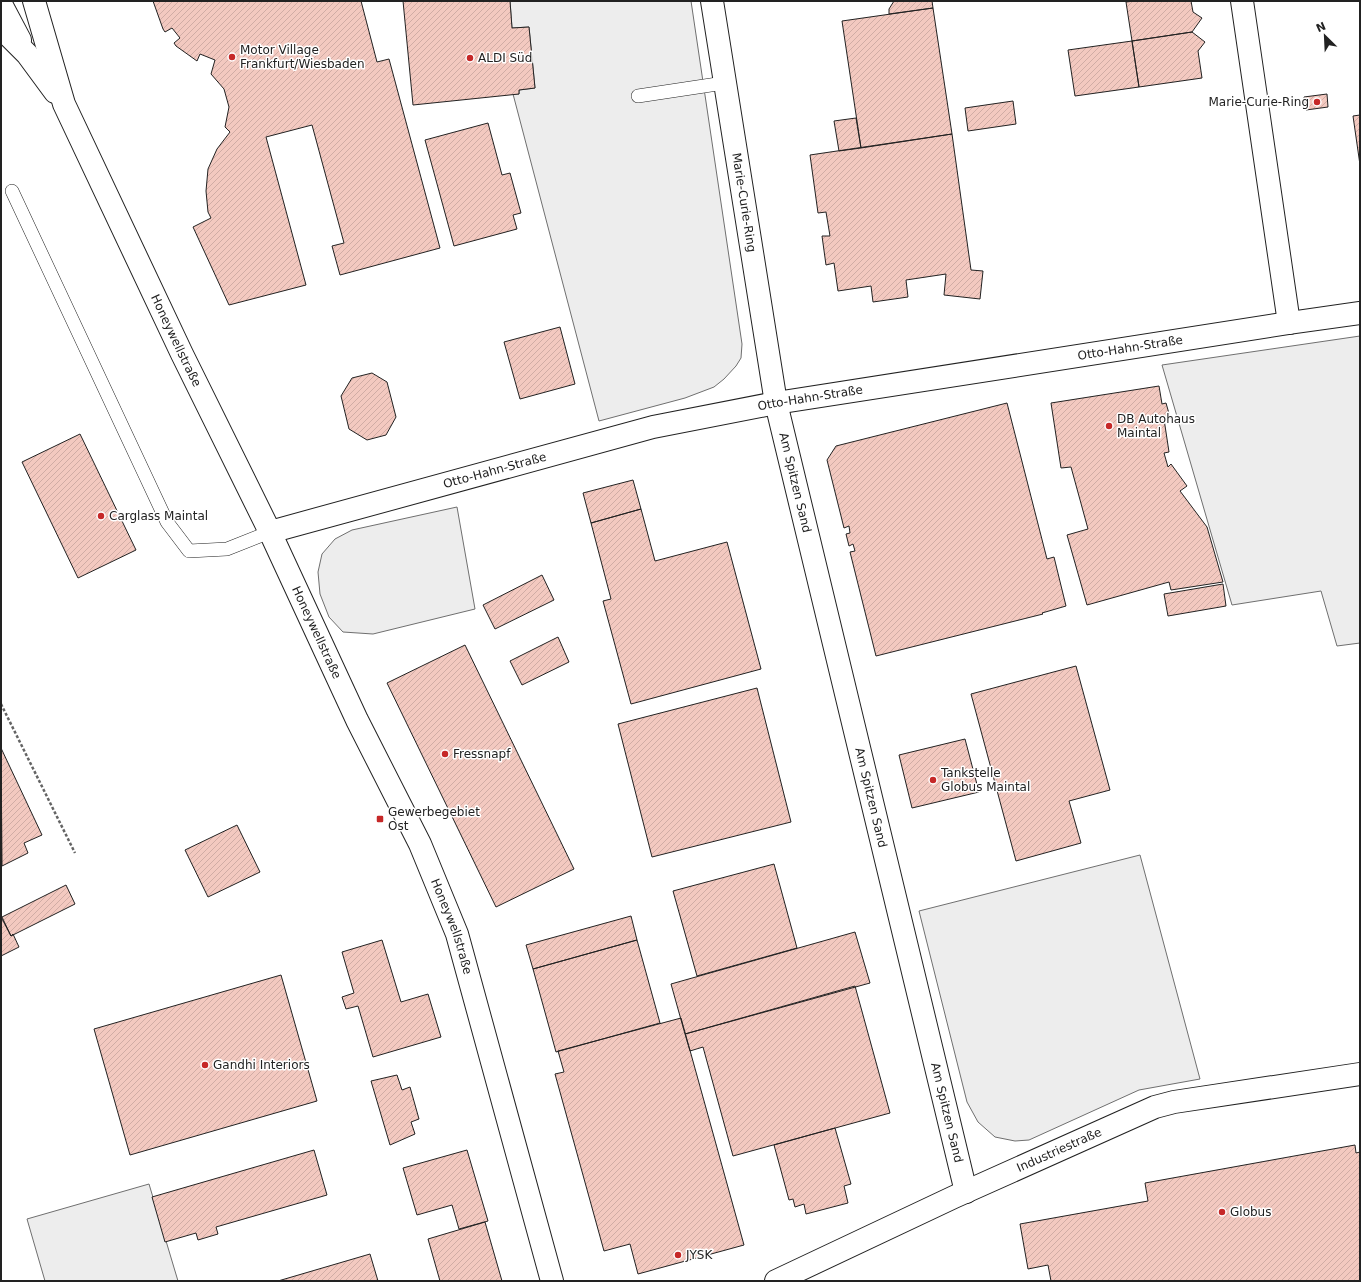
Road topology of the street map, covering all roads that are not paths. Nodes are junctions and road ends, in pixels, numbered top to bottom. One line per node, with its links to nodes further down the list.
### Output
1 (34, 1): 9 (street, Honeywellstraße)
2 (712, 1): 7 (street, Marie-Curie-Ring)
3 (1242, 1): 12 (street)
4 (1, 4): 6 (street)
5 (1, 28): 6 (street)
6 (27, 54): 9 (street)
7 (724, 83): 8 (lane); 13 (street, Marie-Curie-Ring)
8 (638, 96)
9 (64, 104): 14 (street, Honeywellstraße)
10 (12, 191): 14 (lane)
11 (1360, 313): 12 (street, Otto-Hahn-Straße)
12 (1289, 322): 13 (street, Otto-Hahn-Straße)
13 (776, 403): 14 (street, Otto-Hahn-Straße); 16 (street, Am Spitzen Sand)
14 (270, 532): 17 (street, Honeywellstraße)
15 (1360, 1074): 16 (street, Industriestraße)
16 (966, 1192): 18 (street, Industriestraße)
17 (552, 1281)
18 (776, 1281)

